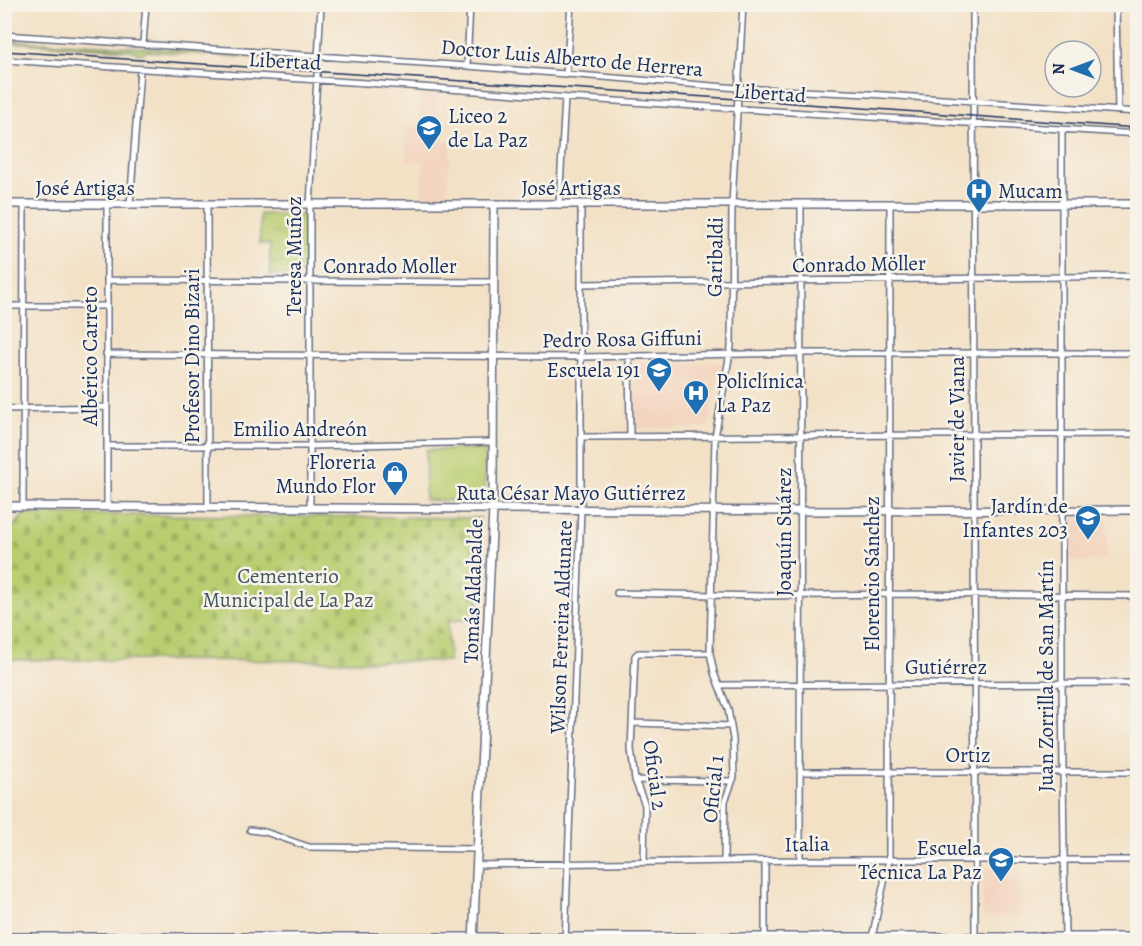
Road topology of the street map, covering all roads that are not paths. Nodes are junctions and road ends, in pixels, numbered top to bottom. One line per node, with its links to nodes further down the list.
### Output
1 (146, 4): 9 (street)
2 (321, 4): 10 (street, Teresa Muñoz)
3 (470, 4): 12 (street)
4 (571, 4): 14 (street)
5 (743, 4): 16 (street, Garibaldi)
6 (973, 4): 18 (street, Javier de Viana)
7 (1116, 4): 20 (street)
8 (4, 35): 9 (street, Doctor Luis Alberto de Herrera)
9 (142, 45): 10 (street, Doctor Luis Alberto de Herrera)
10 (317, 55): 12 (street, Doctor Luis Alberto de Herrera); 15 (street, Teresa Muñoz)
11 (4, 60): 13 (street, Libertad)
12 (467, 66): 14 (street, Doctor Luis Alberto de Herrera)
13 (140, 70): 15 (street, Libertad); 32 (street)
14 (566, 75): 16 (street, Doctor Luis Alberto de Herrera)
15 (316, 80): 17 (street, Libertad); 34 (street, Teresa Muñoz)
16 (738, 88): 18 (street, Doctor Luis Alberto de Herrera); 19 (street, Garibaldi)
17 (565, 98): 19 (street, Libertad); 36 (street)
18 (973, 101): 20 (street, Doctor Luis Alberto de Herrera); 22 (street, Javier de Viana)
19 (737, 108): 22 (street, Libertad); 27 (street, Garibaldi)
20 (1118, 111): 21 (street, Doctor Luis Alberto de Herrera)
21 (1137, 112)
22 (973, 124): 23 (street, Libertad); 28 (street, Javier de Viana)
23 (1062, 129): 24 (street, Libertad); 29 (street, Juan Zorrilla de San Martín)
24 (1137, 134)
25 (4, 204): 26 (street, José Artigas)
26 (24, 204): 31 (street, José Artigas); 53 (street)
27 (732, 204): 37 (street, José Artigas); 38 (street, José Artigas); 49 (street, Garibaldi)
28 (974, 204): 29 (street, José Artigas); 39 (street, José Artigas); 44 (street, Javier de Viana)
29 (1061, 204): 30 (street, José Artigas); 40 (street, Juan Zorrilla de San Martín)
30 (1137, 204)
31 (107, 205): 32 (street, José Artigas); 42 (street, Albérico Carreto)
32 (130, 205): 33 (street, José Artigas)
33 (207, 205): 34 (street, José Artigas); 46 (street, Profesor Dino Bizari)
34 (310, 205): 35 (street, José Artigas); 47 (street, Teresa Muñoz)
35 (494, 205): 36 (street, José Artigas); 48 (street, Tomás Aldabalde)
36 (559, 205): 37 (street, José Artigas)
37 (581, 205): 50 (street, Wilson Ferreira Aldunate)
38 (801, 205): 39 (street, José Artigas); 45 (street, Joaquín Suárez)
39 (890, 205): 43 (street, Florencio Sánchez)
40 (1061, 276): 41 (street, Conrado Möller); 44 (street, Conrado Möller); 61 (street, Juan Zorrilla de San Martín)
41 (1137, 276)
42 (106, 280): 46 (street, Conrado Moller); 52 (street, Albérico Carreto)
43 (889, 280): 44 (street, Conrado Möller); 45 (street, Conrado Möller); 60 (street, Florencio Sánchez)
44 (973, 280): 55 (street, Javier de Viana)
45 (801, 281): 49 (street, Conrado Möller); 54 (street, Joaquín Suárez)
46 (208, 282): 47 (street, Conrado Moller); 58 (street, Profesor Dino Bizari)
47 (310, 282): 48 (street, Conrado Moller); 62 (street, Teresa Muñoz)
48 (494, 282): 64 (street, Tomás Aldabalde)
49 (731, 282): 50 (street, Conrado Möller); 59 (street, Garibaldi)
50 (581, 284): 65 (street, Wilson Ferreira Aldunate)
51 (4, 306): 53 (street)
52 (106, 306): 53 (street); 57 (street, Albérico Carreto)
53 (24, 307): 67 (street)
54 (801, 353): 59 (street, Pedro Rosa Giffuni); 60 (street, Pedro Rosa Giffuni); 73 (street, Joaquín Suárez)
55 (974, 353): 60 (street, Pedro Rosa Giffuni); 61 (street, Pedro Rosa Giffuni); 71 (street, Javier de Viana)
56 (1137, 353): 61 (street, Pedro Rosa Giffuni)
57 (106, 354): 58 (street, Pedro Rosa Giffuni); 66 (street, Albérico Carreto)
58 (209, 354): 62 (street, Pedro Rosa Giffuni); 79 (street, Profesor Dino Bizari)
59 (730, 354): 63 (street, Pedro Rosa Giffuni); 76 (street, Garibaldi)
60 (889, 354): 74 (street, Florencio Sánchez)
61 (1061, 354): 69 (street, Juan Zorrilla de San Martín)
62 (311, 355): 64 (street, Pedro Rosa Giffuni); 80 (street, Teresa Muñoz)
63 (629, 356): 65 (street, Pedro Rosa Giffuni); 72 (street)
64 (493, 357): 65 (street, Pedro Rosa Giffuni); 77 (street, Tomás Aldabalde)
65 (582, 357): 75 (street, Wilson Ferreira Aldunate)
66 (106, 407): 67 (street); 78 (street, Albérico Carreto)
67 (24, 408): 68 (street); 82 (street)
68 (4, 409)
69 (1062, 434): 70 (street); 71 (street); 92 (street, Juan Zorrilla de San Martín)
70 (1137, 434)
71 (974, 435): 74 (street); 91 (street, Javier de Viana)
72 (630, 436): 75 (street); 76 (street)
73 (801, 436): 74 (street); 76 (street); 90 (street, Joaquín Suárez)
74 (888, 436): 93 (street, Florencio Sánchez)
75 (582, 437): 87 (street, Wilson Ferreira Aldunate)
76 (715, 437): 89 (street, Garibaldi)
77 (492, 442): 80 (street, Emilio Andreón); 86 (street, Tomás Aldabalde)
78 (107, 446): 79 (street, Emilio Andreón); 83 (street, Albérico Carreto)
79 (209, 446): 80 (street, Emilio Andreón); 84 (street, Profesor Dino Bizari)
80 (311, 446): 85 (street, Teresa Muñoz)
81 (4, 506): 82 (street, Ruta César Mayo Gutiérrez)
82 (23, 506): 83 (street, Ruta César Mayo Gutiérrez)
83 (107, 507): 84 (street, Ruta César Mayo Gutiérrez)
84 (208, 507): 85 (street, Ruta César Mayo Gutiérrez)
85 (310, 509): 86 (street, Ruta César Mayo Gutiérrez)
86 (493, 509): 87 (street, Ruta César Mayo Gutiérrez); 118 (street, Tomás Aldabalde)
87 (581, 510): 89 (street, Ruta César Mayo Gutiérrez); 126 (street, Wilson Ferreira Aldunate)
88 (1137, 510): 92 (street, Ruta César Mayo Gutiérrez)
89 (714, 511): 90 (street, Ruta César Mayo Gutiérrez); 97 (street, Garibaldi)
90 (800, 511): 93 (street, Ruta César Mayo Gutiérrez); 98 (street, Joaquín Suárez)
91 (973, 511): 92 (street, Ruta César Mayo Gutiérrez); 93 (street, Ruta César Mayo Gutiérrez); 96 (street, Javier de Viana)
92 (1062, 511): 99 (street, Juan Zorrilla de San Martín)
93 (888, 512): 95 (street, Florencio Sánchez)
94 (617, 593): 97 (street)
95 (889, 594): 96 (street); 98 (street); 106 (street, Florencio Sánchez)
96 (974, 594): 99 (street); 102 (street, Javier de Viana)
97 (712, 595): 98 (street); 101 (street, Garibaldi)
98 (800, 595): 105 (street, Joaquín Suárez)
99 (1062, 595): 100 (street); 103 (street, Juan Zorrilla de San Martín)
100 (1137, 596)
101 (710, 653): 107 (street, Oficial 1); 108 (street, Oficial 2)
102 (974, 683): 103 (street, Gutiérrez); 106 (street, Gutiérrez); 110 (street, Javier de Viana)
103 (1062, 683): 104 (street, Gutiérrez); 111 (street, Juan Zorrilla de San Martín)
104 (1137, 683)
105 (800, 684): 106 (street, Gutiérrez); 107 (street, Gutiérrez); 112 (street, Joaquín Suárez)
106 (889, 684): 113 (street, Florencio Sánchez)
107 (719, 685): 109 (street, Oficial 1)
108 (633, 723): 109 (street); 115 (street, Oficial 2)
109 (731, 726): 116 (street, Oficial 1)
110 (975, 771): 111 (street, Ortiz); 113 (street, Ortiz); 121 (street, Javier de Viana)
111 (1063, 771): 114 (street, Ortiz); 125 (street, Juan Zorrilla de San Martín)
112 (800, 772): 113 (street, Ortiz); 119 (street, Joaquín Suárez)
113 (889, 772): 120 (street, Florencio Sánchez)
114 (1137, 772)
115 (635, 780): 116 (street); 127 (street, Oficial 2)
116 (732, 781): 123 (street, Oficial 1)
117 (250, 830): 118 (street)
118 (477, 849): 128 (street, Tomás Aldabalde)
119 (800, 860): 120 (street, Italia); 124 (street, Italia)
120 (889, 860): 121 (street, Italia); 137 (street, Florencio Sánchez)
121 (975, 860): 125 (street, Italia); 138 (street, Javier de Viana)
122 (1137, 860): 125 (street, Italia)
123 (724, 861): 124 (street, Italia); 127 (street, Italia)
124 (765, 861): 136 (street)
125 (1064, 861): 130 (street, Juan Zorrilla de San Martín)
126 (569, 862): 127 (street, Italia); 128 (street, Italia); 134 (street, Wilson Ferreira Aldunate)
127 (644, 862)
128 (476, 865): 133 (street, Tomás Aldabalde)
129 (4, 936): 132 (street)
130 (1065, 936): 139 (street); 140 (street)
131 (1137, 936): 140 (street)
132 (91, 939): 133 (street)
133 (473, 939): 134 (street)
134 (565, 939): 135 (street)
135 (662, 939): 136 (street)
136 (765, 939): 137 (street)
137 (871, 939): 138 (street)
138 (975, 939): 139 (street)
139 (1046, 939)
140 (1113, 939)

